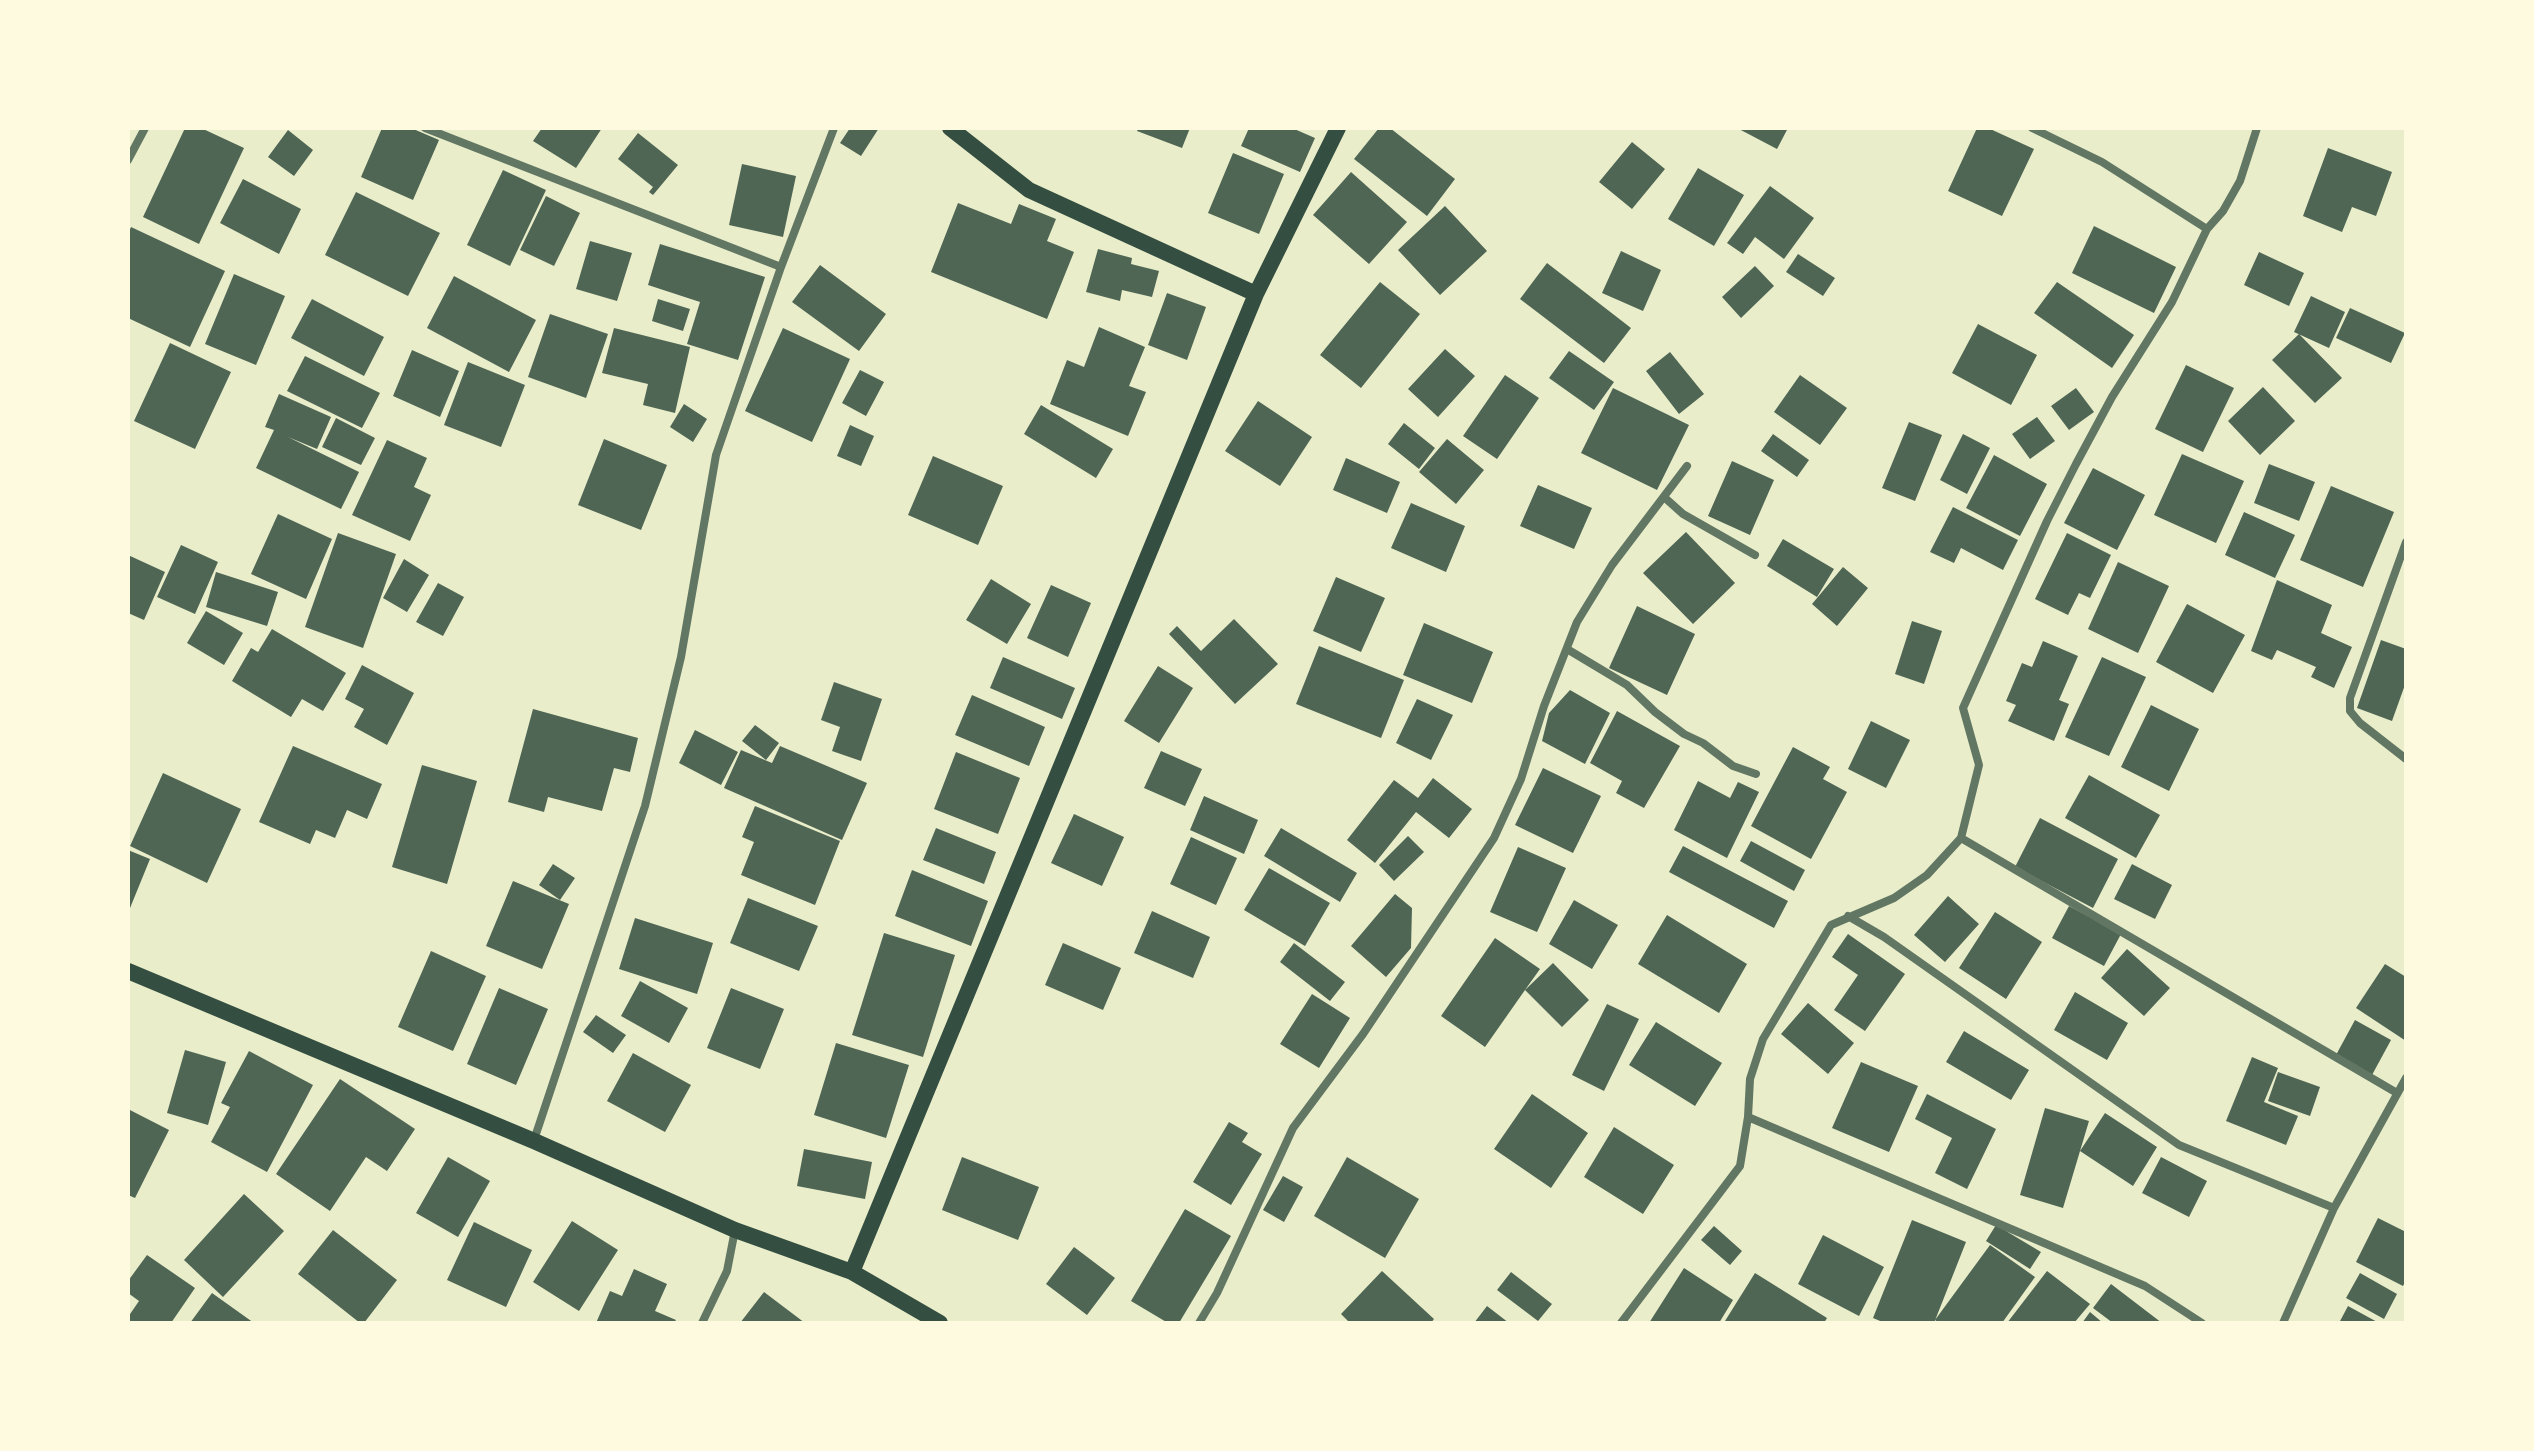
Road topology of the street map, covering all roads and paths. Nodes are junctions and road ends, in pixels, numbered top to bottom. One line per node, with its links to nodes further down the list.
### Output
1 (145, 128): 8 (street)
2 (425, 128): 10 (street)
3 (834, 128): 10 (street)
4 (950, 128): 11 (main road)
5 (1338, 128): 11 (main road)
6 (2032, 128): 9 (street)
7 (2257, 128): 9 (street)
8 (128, 160)
9 (2207, 229): 19 (street)
10 (781, 267): 25 (street)
11 (1256, 294): 28 (main road)
12 (1687, 466): 13 (street)
13 (1664, 497): 15 (street); 16 (street)
14 (2406, 542): 17 (street)
15 (1755, 555)
16 (1567, 649): 18 (street); 32 (street)
17 (2406, 759)
18 (1756, 774)
19 (1961, 838): 20 (street); 23 (street)
20 (1848, 916): 24 (street); 26 (street)
21 (128, 971): 25 (main road)
22 (2406, 1078): 23 (street)
23 (2397, 1093): 26 (street)
24 (1748, 1117): 33 (street); 34 (street)
25 (534, 1141): 27 (main road)
26 (2334, 1208): 35 (street)
27 (735, 1230): 28 (main road); 30 (street)
28 (852, 1272): 29 (main road)
29 (922, 1318): 31 (main road)
30 (702, 1323)
31 (940, 1323)
32 (1199, 1323)
33 (1621, 1323)
34 (2202, 1323)
35 (2283, 1323)

